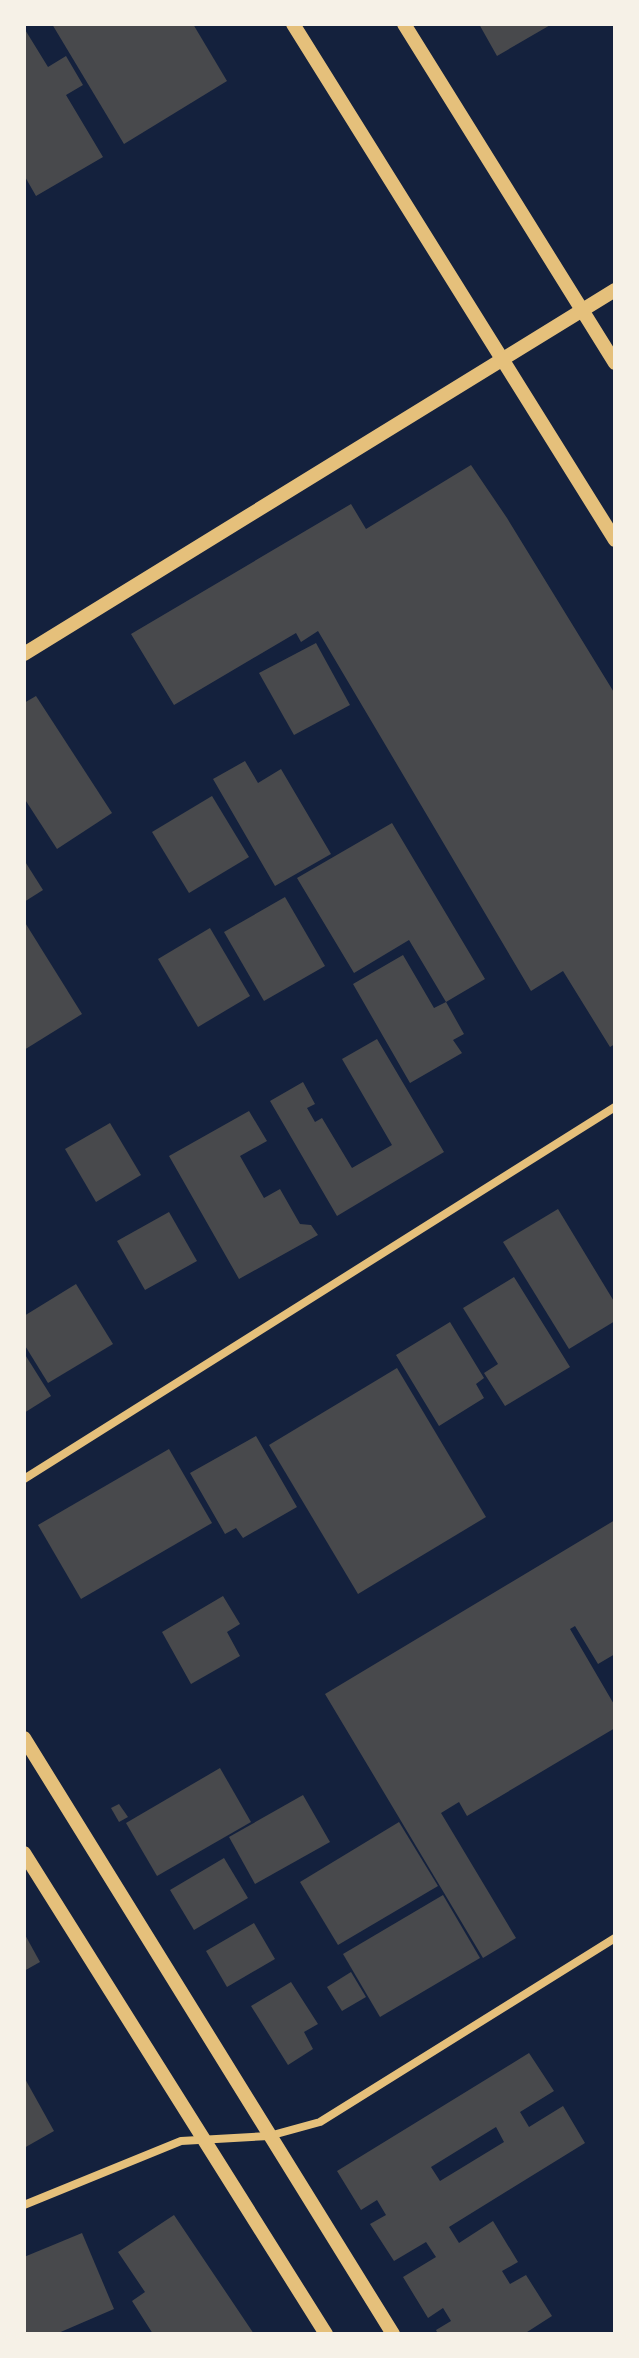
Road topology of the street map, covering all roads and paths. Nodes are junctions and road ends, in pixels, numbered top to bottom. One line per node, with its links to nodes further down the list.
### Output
1 (293, 24): 5 (street)
2 (404, 24): 4 (street)
3 (615, 290): 4 (street)
4 (583, 310): 5 (street); 6 (street)
5 (502, 358): 7 (street); 8 (street)
6 (615, 363)
7 (615, 540)
8 (24, 654)
9 (615, 1107): 10 (street)
10 (24, 1479)
11 (24, 1738): 14 (street)
12 (24, 1853): 15 (street)
13 (615, 1938): 14 (street)
14 (269, 2136): 15 (street); 18 (street)
15 (206, 2140): 16 (street); 17 (street)
16 (24, 2205)
17 (326, 2334)
18 (393, 2334)

